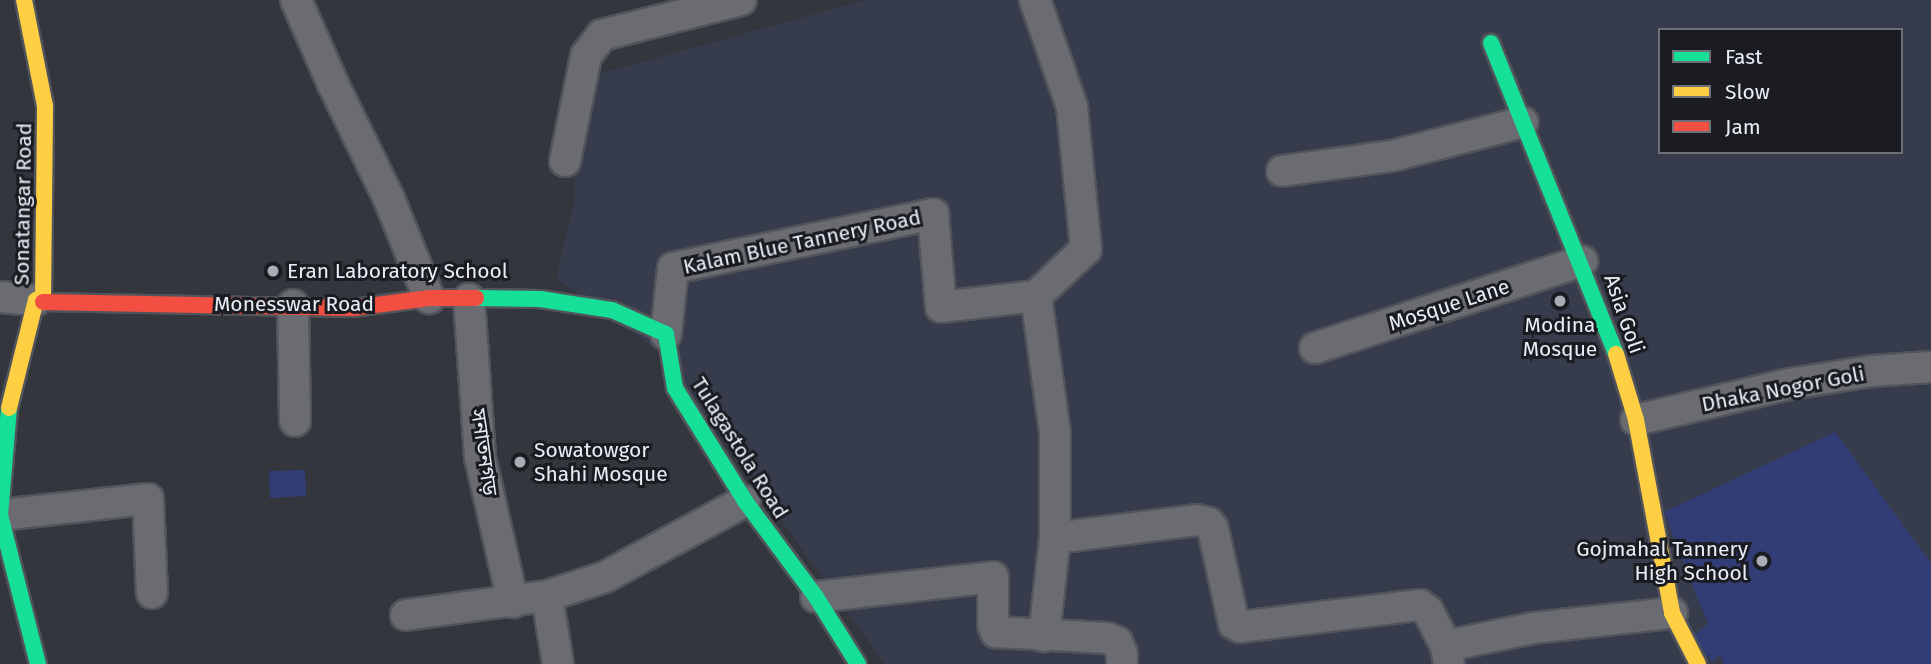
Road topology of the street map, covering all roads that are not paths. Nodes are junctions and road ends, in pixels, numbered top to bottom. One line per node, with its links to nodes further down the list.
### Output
1 (23, 0): 14 (street, Sonatangar Road)
2 (296, 0): 12 (street)
3 (741, 0): 7 (street)
4 (1035, 0): 10 (street)
5 (1491, 43): 6 (street, Asia Goli)
6 (1523, 122): 8 (street); 9 (street, Asia Goli)
7 (565, 161)
8 (1282, 171)
9 (1583, 261): 17 (street, Mosque Lane); 19 (street, Asia Goli)
10 (1035, 296): 16 (street, Kalam Blue Tannery Road); 23 (street)
11 (0, 297): 14 (street)
12 (429, 298): 13 (street); 15 (street, Monesswar Road)
13 (469, 299): 16 (street); 27 (street, সনাতনগড়)
14 (39, 301): 15 (street, Monesswar Road); 22 (street, Sonatangar Road)
15 (293, 305): 20 (street)
16 (666, 334): 21 (street, Tulagastola Road)
17 (1315, 348)
18 (1931, 367): 19 (street, Dhaka Nogor Goli)
19 (1636, 420): 28 (street, Asia Goli)
20 (295, 421)
21 (745, 500): 25 (street); 26 (street, Tulagastola Road)
22 (0, 515): 24 (street); 32 (street, Sonatangar Road)
23 (1055, 538): 30 (street); 31 (street)
24 (152, 593)
25 (547, 596): 27 (street); 33 (street)
26 (816, 597): 30 (street); 34 (street, Tulagastola Road)
27 (513, 602): 29 (street)
28 (1672, 613): 31 (street); 36 (street, Asia Goli)
29 (406, 615)
30 (1044, 636): 35 (street)
31 (1448, 655)
32 (38, 664)
33 (558, 664)
34 (858, 664)
35 (1122, 664)
36 (1698, 664)

